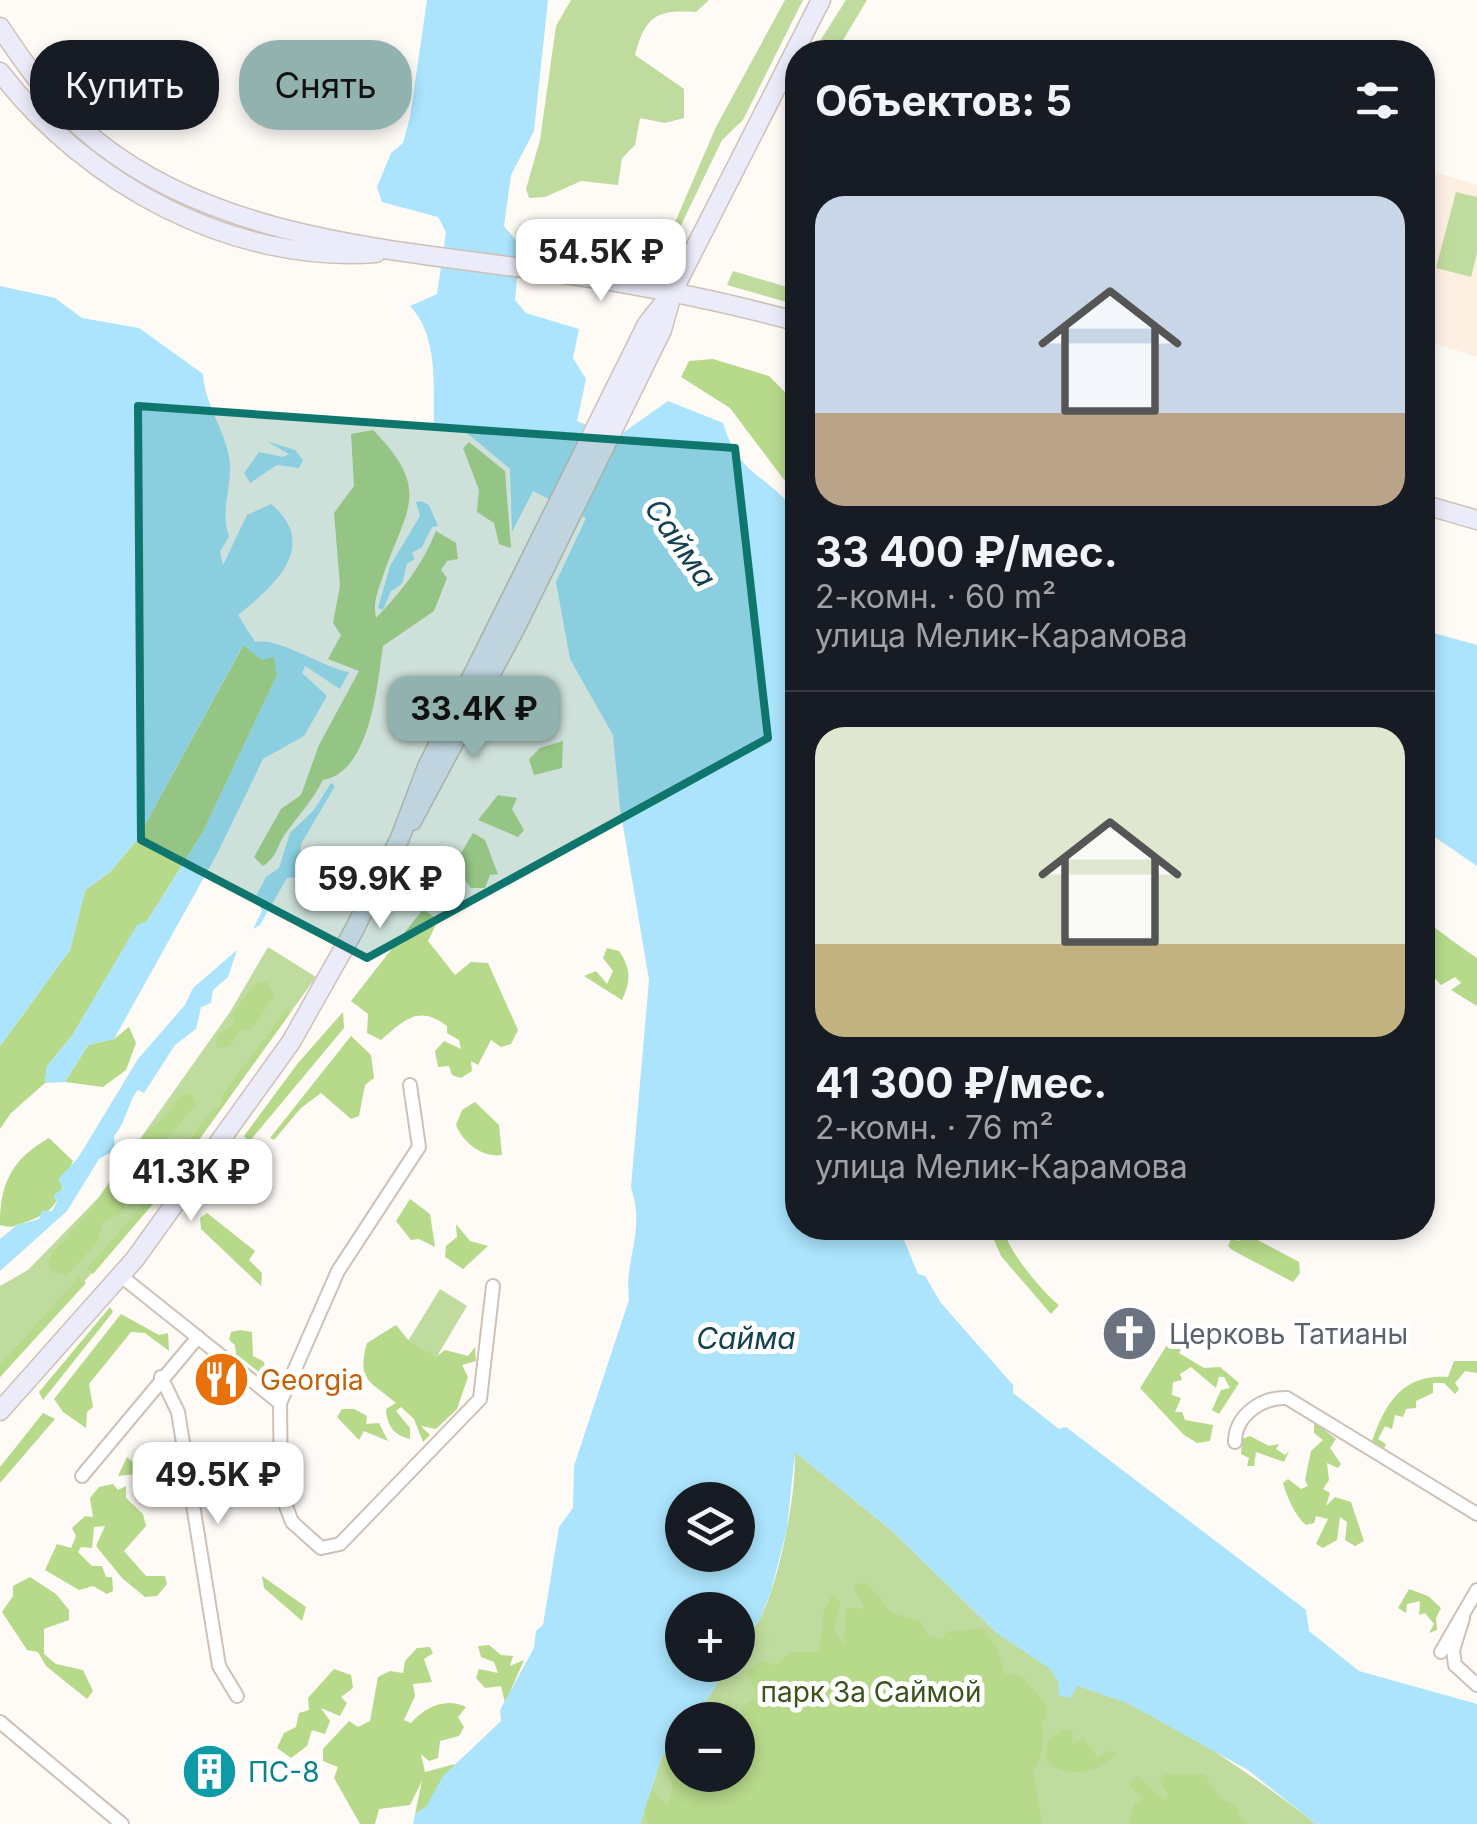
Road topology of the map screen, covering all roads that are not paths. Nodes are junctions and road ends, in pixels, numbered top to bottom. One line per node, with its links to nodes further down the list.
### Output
1 (821, 0): 3 (main road)
2 (0, 27): 6 (main road)
3 (801, 40)
4 (785, 71): 7 (main road)
5 (0, 72): 6 (main road)
6 (399, 253): 7 (main road)
7 (673, 291): 8 (main road); 12 (main road)
8 (785, 319)
9 (1435, 508): 10 (main road)
10 (1477, 520)
11 (410, 1086): 16 (street)
12 (121, 1276): 14 (street); 17 (main road)
13 (493, 1286): 16 (street)
14 (198, 1337): 15 (street); 16 (street)
15 (161, 1378): 19 (street); 25 (street)
16 (280, 1402)
17 (0, 1411)
18 (1235, 1442): 20 (street)
19 (82, 1476)
20 (1477, 1514)
21 (1477, 1590): 22 (street)
22 (1463, 1618): 23 (street); 24 (street)
23 (1441, 1652)
24 (1477, 1685)
25 (237, 1696)
26 (0, 1722): 27 (street)
27 (122, 1824)

